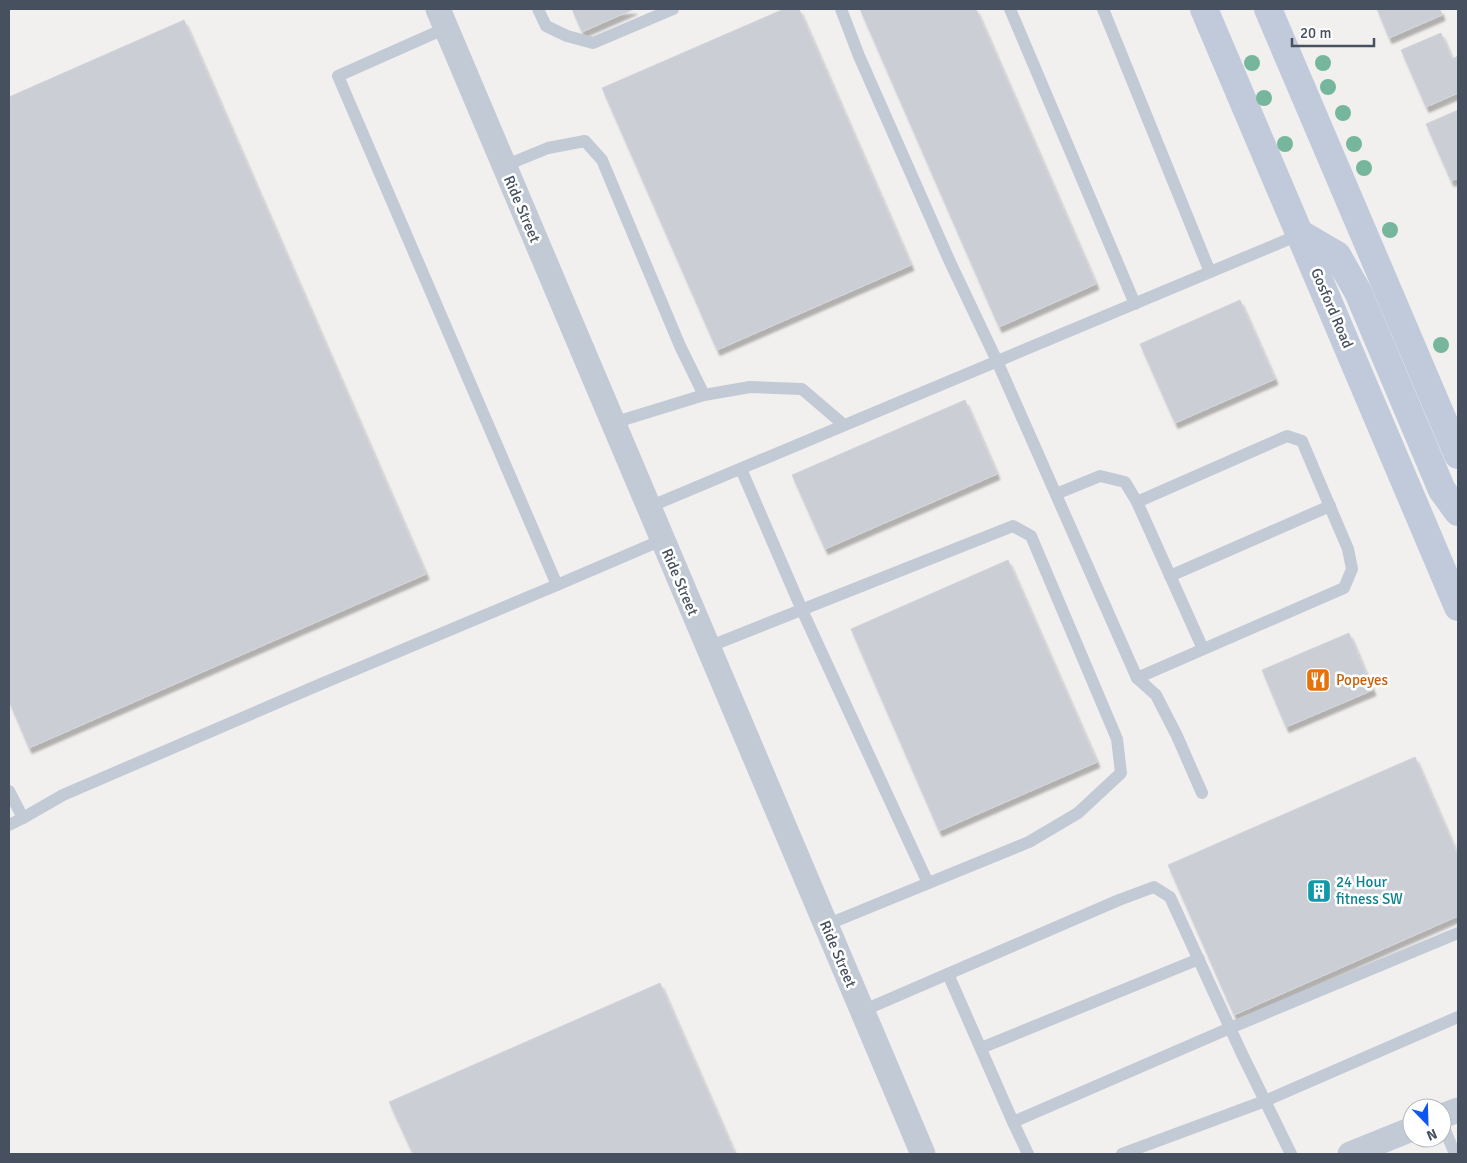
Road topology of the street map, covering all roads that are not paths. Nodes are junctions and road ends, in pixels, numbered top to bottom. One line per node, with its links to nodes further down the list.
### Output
1 (538, 9): 2 (lane)
2 (673, 9)
3 (842, 9): 13 (lane)
4 (1010, 9): 12 (lane)
5 (1103, 9): 11 (lane)
6 (1204, 9): 10 (main road, Gosford Road)
7 (1268, 9): 17 (main road)
8 (442, 18): 9 (street, Ride Street); 26 (lane)
9 (504, 166): 14 (lane); 15 (street, Ride Street)
10 (1301, 234): 11 (lane); 23 (main road); 27 (main road, Gosford Road)
11 (1210, 272): 12 (lane)
12 (1136, 304): 13 (lane)
13 (997, 361): 16 (lane); 19 (lane)
14 (704, 395): 15 (lane); 16 (lane)
15 (613, 423): 22 (street, Ride Street)
16 (844, 425): 18 (lane)
17 (1458, 455)
18 (741, 469): 22 (lane); 28 (lane)
19 (1056, 494): 20 (lane); 31 (lane)
20 (1137, 502): 21 (lane); 25 (lane)
21 (1330, 506): 25 (lane); 30 (lane)
22 (649, 507): 24 (street, Ride Street)
23 (1458, 512)
24 (662, 540): 26 (lane); 29 (street, Ride Street)
25 (1170, 576): 30 (lane)
26 (557, 585): 34 (lane)
27 (1458, 607)
28 (802, 610): 29 (lane); 36 (lane); 36 (lane)
29 (708, 647): 37 (street, Ride Street)
30 (1203, 650): 31 (lane)
31 (1137, 678): 33 (lane)
32 (9, 791): 34 (lane)
33 (1202, 793)
34 (23, 818): 35 (lane)
35 (9, 825)
36 (928, 883): 37 (lane)
37 (826, 925): 41 (street, Ride Street)
38 (1458, 933): 43 (lane)
39 (1199, 959): 40 (lane); 43 (lane); 44 (lane)
40 (948, 974): 41 (lane); 44 (lane)
41 (862, 1011): 48 (street, Ride Street)
42 (1458, 1017): 45 (lane)
43 (1230, 1028): 45 (lane); 46 (lane)
44 (981, 1048): 46 (lane)
45 (1265, 1101): 50 (lane); 51 (lane)
46 (1013, 1122): 49 (lane)
47 (1402, 1133): 52 (street)
48 (923, 1154)
49 (1028, 1154)
50 (1122, 1154)
51 (1291, 1154)
52 (1350, 1154)

